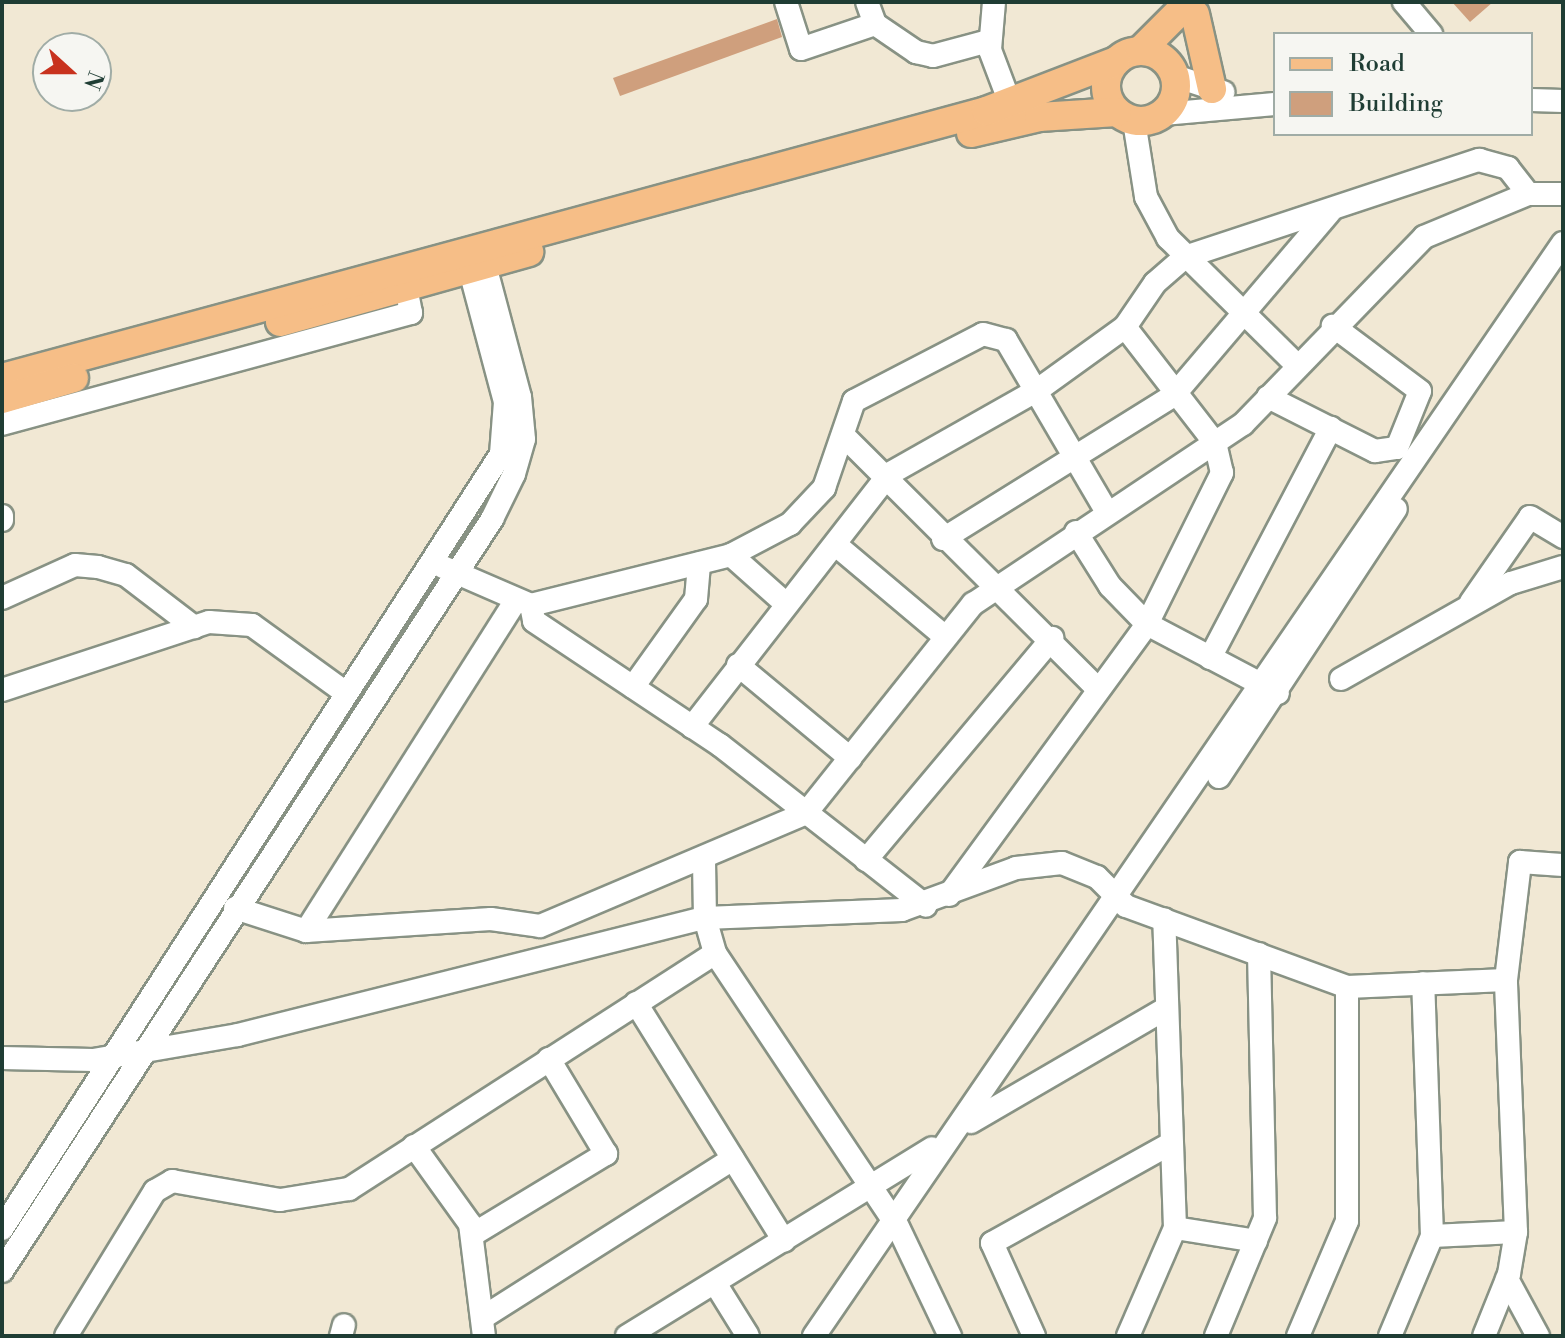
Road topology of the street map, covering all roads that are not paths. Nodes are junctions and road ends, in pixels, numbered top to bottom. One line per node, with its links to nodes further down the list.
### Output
1 (786, 2): 6 (street)
2 (867, 2): 6 (street)
3 (994, 2): 8 (street)
4 (1404, 2): 7 (street)
5 (1195, 6): 9 (main road); 10 (main road); 11 (main road)
6 (875, 24): 8 (street)
7 (1429, 32)
8 (989, 41): 14 (street)
9 (1128, 56): 10 (main road); 14 (main road); 18 (main road)
10 (1174, 74): 11 (street); 17 (main road)
11 (1212, 89): 16 (street)
12 (1533, 100): 13 (street)
13 (1563, 101)
14 (1010, 103): 31 (main road)
15 (1273, 104): 17 (street)
16 (1273, 104)
17 (1163, 114): 18 (main road)
18 (1126, 117): 23 (street); 25 (main road)
19 (1528, 194): 20 (street); 21 (street); 28 (street)
20 (1563, 194)
21 (1330, 212): 23 (street); 27 (street)
22 (1563, 243): 66 (street)
23 (1185, 257): 27 (street); 29 (street)
24 (1563, 263): 66 (street)
25 (477, 268): 26 (main road); 48 (street); 51 (street)
26 (406, 288): 35 (main road); 36 (street)
27 (1247, 313): 30 (street); 33 (street)
28 (1333, 326): 30 (street); 37 (street)
29 (1125, 327): 32 (street); 33 (street)
30 (1297, 365): 34 (street)
31 (2, 378)
32 (1039, 389): 38 (street); 40 (street); 41 (street)
33 (1174, 395): 39 (street); 40 (street)
34 (1268, 397): 37 (street); 39 (street)
35 (2, 399)
36 (2, 424)
37 (1331, 428): 61 (street)
38 (843, 435): 41 (street); 47 (street)
39 (1215, 443): 42 (street); 57 (street)
40 (1075, 456): 42 (street); 45 (street)
41 (889, 474): 45 (street); 46 (street)
42 (1107, 512): 43 (street)
43 (1076, 532): 52 (street); 57 (street)
44 (1563, 537): 56 (street)
45 (943, 539): 52 (street)
46 (836, 545): 55 (street); 59 (street)
47 (731, 555): 49 (street); 55 (street)
48 (433, 559): 51 (street); 68 (street)
49 (699, 563): 54 (street); 64 (street)
50 (1563, 567): 56 (street)
51 (454, 576): 54 (street); 78 (street)
52 (998, 584): 59 (street); 60 (street)
53 (2, 598): 58 (street)
54 (524, 602): 64 (street); 81 (street)
55 (784, 602): 62 (street)
56 (1467, 608): 63 (street)
57 (1147, 624): 61 (street); 65 (street)
58 (194, 627): 67 (street); 68 (street)
59 (943, 635): 70 (street)
60 (1052, 638): 65 (street); 72 (street)
61 (1210, 658): 66 (street)
62 (738, 665): 69 (street); 70 (street)
63 (1341, 679)
64 (633, 687): 69 (street)
65 (1097, 688): 75 (street)
66 (1272, 689): 76 (street)
67 (2, 690)
68 (346, 693): 90 (street)
69 (692, 727): 71 (street)
70 (850, 758): 71 (street)
71 (806, 813): 72 (street); 73 (street)
72 (866, 860): 77 (street)
73 (704, 861): 79 (street); 81 (street)
74 (1563, 865): 84 (street)
75 (948, 896): 76 (street); 77 (street)
76 (1120, 901): 80 (street); 93 (street); 94 (street)
77 (926, 906): 79 (street)
78 (235, 908): 81 (street); 89 (street)
79 (705, 918): 82 (street); 89 (street)
80 (1164, 919): 83 (street); 88 (street)
81 (306, 931)
82 (715, 953): 87 (street); 98 (street)
83 (1259, 954): 86 (street); 106 (street)
84 (1506, 980): 85 (street); 102 (street)
85 (1423, 983): 86 (street); 104 (street)
86 (1347, 987): 119 (street)
87 (636, 1003): 92 (street); 97 (street)
88 (1162, 1011): 93 (street); 95 (street)
89 (140, 1052): 90 (street); 107 (street)
90 (110, 1057): 91 (street); 101 (street)
91 (2, 1058)
92 (549, 1059): 96 (street); 103 (street)
93 (971, 1122): 99 (street)
94 (940, 1143): 98 (street); 99 (street)
95 (1168, 1145): 100 (street); 116 (street)
96 (414, 1146): 103 (street); 113 (street)
97 (733, 1159): 105 (street); 110 (street)
98 (869, 1188): 99 (street); 105 (street)
99 (895, 1223): 111 (street); 115 (street)
100 (1175, 1228): 106 (street); 117 (street)
101 (2, 1229)
102 (1516, 1232): 104 (street); 108 (street)
103 (472, 1235): 110 (street)
104 (1432, 1236): 120 (street)
105 (784, 1241): 109 (street)
106 (1256, 1241): 118 (street)
107 (2, 1271)
108 (1507, 1279): 121 (street); 122 (street)
109 (715, 1283): 112 (street); 114 (street)
110 (483, 1327)
111 (829, 1331)
112 (630, 1335)
113 (66, 1336)
114 (748, 1336)
115 (950, 1336)
116 (1034, 1336)
117 (1128, 1336)
118 (1216, 1336)
119 (1298, 1336)
120 (1390, 1336)
121 (1484, 1336)
122 (1538, 1336)

